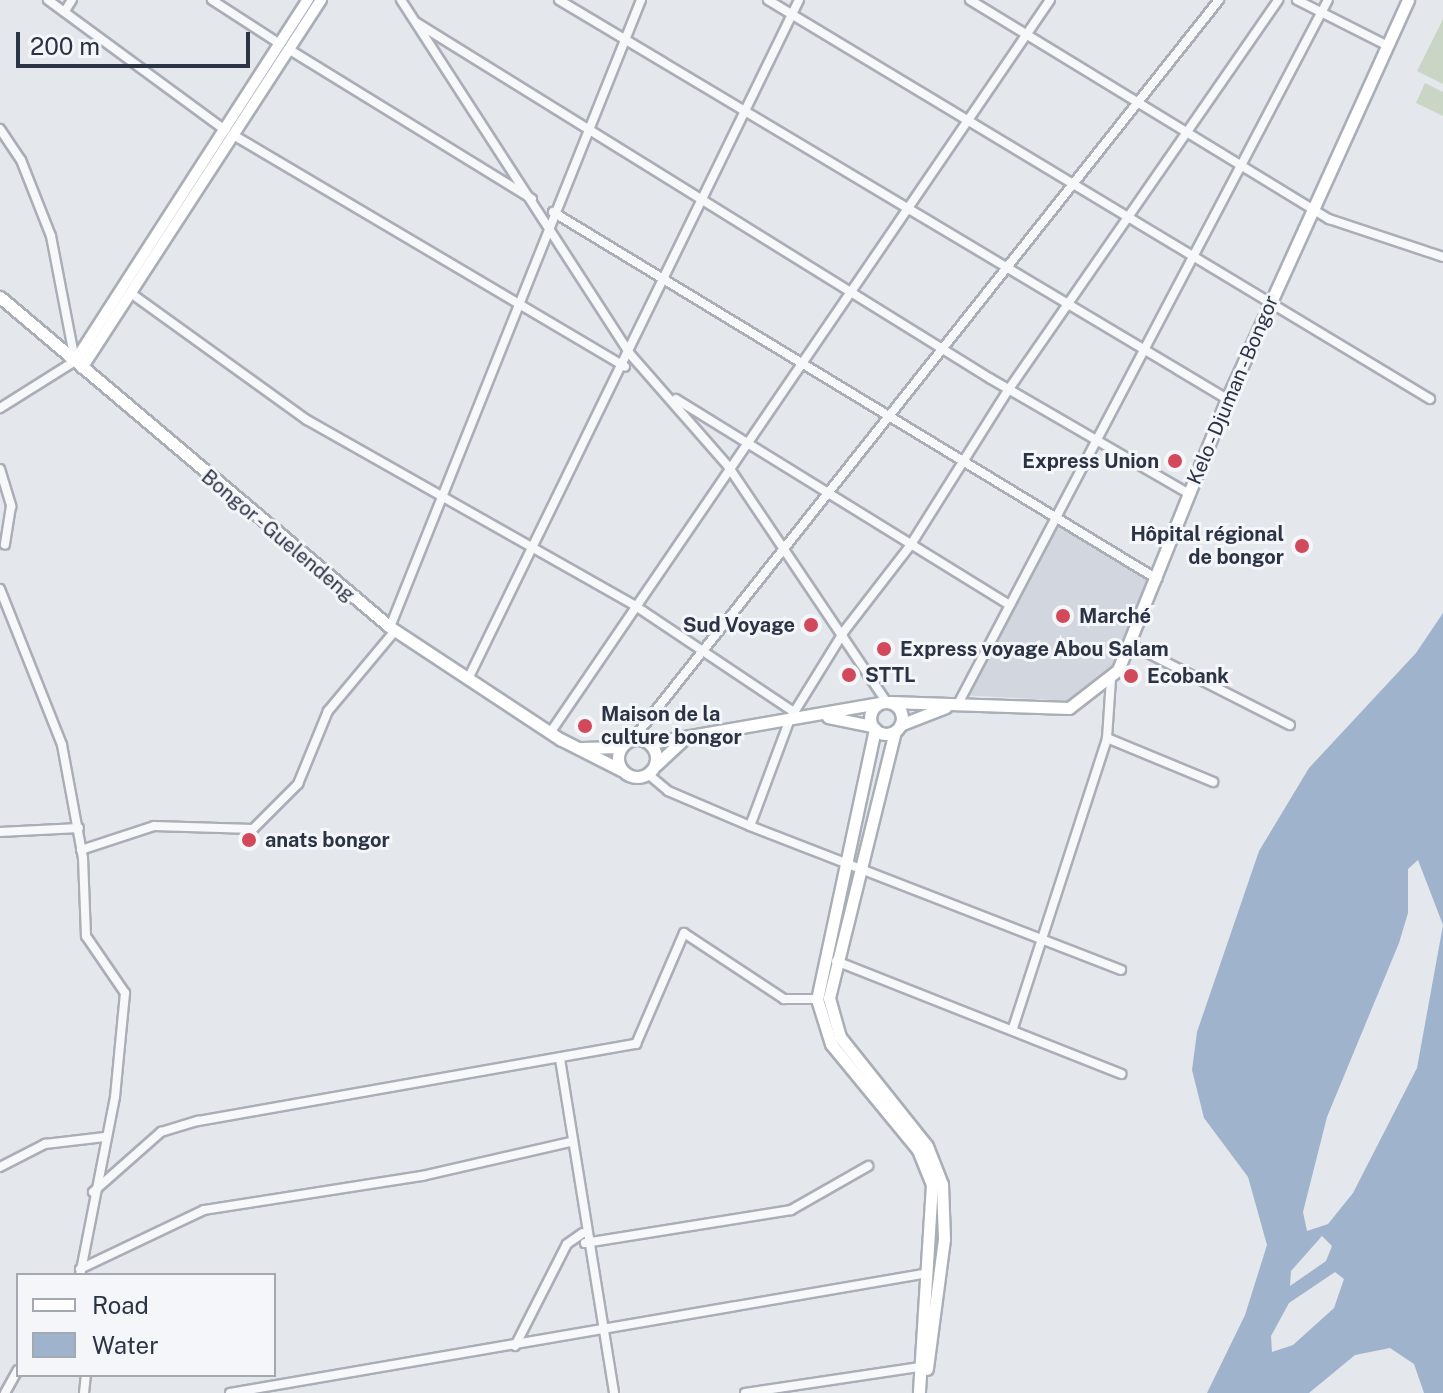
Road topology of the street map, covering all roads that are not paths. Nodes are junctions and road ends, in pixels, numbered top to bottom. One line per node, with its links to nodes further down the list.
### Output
1 (48, 0): 18 (street)
2 (72, 0): 18 (street)
3 (212, 0): 25 (street)
4 (308, 0): 25 (main road)
5 (321, 0): 25 (main road)
6 (401, 0): 21 (street)
7 (559, 0): 23 (street)
8 (641, 0): 23 (street)
9 (768, 0): 20 (street)
10 (799, 0): 20 (street)
11 (970, 0): 22 (street)
12 (1050, 0): 22 (street)
13 (1219, 0): 26 (street)
14 (1278, 0): 31 (street)
15 (1297, 0): 19 (street)
16 (1328, 0): 19 (street)
17 (1408, 0): 24 (highway, Kelo - Djuman - Bongor)
18 (65, 11): 32 (street)
19 (1322, 13): 24 (street); 33 (street)
20 (791, 15): 27 (street); 28 (street)
21 (417, 23): 30 (street); 35 (street)
22 (1026, 33): 26 (street); 28 (street)
23 (623, 38): 27 (street); 30 (street)
24 (1388, 46): 38 (highway, Kelo - Djuman - Bongor)
25 (285, 47): 32 (main road); 35 (street)
26 (1138, 102): 31 (street); 34 (street)
27 (745, 111): 36 (street); 37 (street)
28 (968, 121): 34 (street); 37 (street)
29 (0, 129): 56 (street)
30 (586, 131): 36 (street); 39 (street)
31 (1189, 132): 33 (street); 40 (street)
32 (230, 133): 47 (main road); 49 (street); 56 (main road)
33 (1237, 165): 38 (street); 43 (street)
34 (1073, 183): 40 (street); 44 (street)
35 (536, 202): 41 (street)
36 (704, 204): 45 (street); 46 (street)
37 (906, 206): 44 (street); 46 (street)
38 (1314, 210): 42 (street); 51 (highway, Kelo - Djuman - Bongor)
39 (553, 212): 41 (street); 45 (street)
40 (1127, 218): 43 (street); 50 (street)
41 (549, 222): 49 (street); 54 (street)
42 (1443, 257)
43 (1191, 259): 51 (street); 53 (street)
44 (1006, 266): 50 (street); 52 (street)
45 (666, 283): 54 (street); 55 (street)
46 (849, 291): 52 (street); 55 (street)
47 (132, 294): 56 (main road); 71 (street)
48 (0, 297): 56 (highway, Bongor - Guelendeng)
49 (519, 303): 57 (street); 71 (street)
50 (1068, 305): 53 (street); 58 (street)
51 (1267, 306): 60 (highway, Kelo - Djuman - Bongor); 61 (street)
52 (940, 347): 58 (street); 63 (street)
53 (1144, 347): 60 (street); 64 (street)
54 (630, 354): 57 (street); 59 (street)
55 (801, 363): 63 (street); 65 (street)
56 (79, 364): 62 (street); 81 (highway, Bongor - Guelendeng)
57 (625, 367): 76 (street)
58 (1009, 389): 64 (street); 66 (street)
59 (667, 394): 65 (street); 67 (street)
60 (1227, 399): 70 (highway, Kelo - Djuman - Bongor)
61 (1430, 399)
62 (0, 408)
63 (884, 416): 66 (street); 69 (street)
64 (1093, 440): 70 (street); 72 (street)
65 (746, 443): 67 (street); 69 (street)
66 (961, 464): 72 (street); 74 (street)
67 (728, 466): 75 (street); 79 (street)
68 (0, 469): 73 (street)
69 (827, 493): 74 (street); 75 (street)
70 (1188, 493): 77 (highway, Kelo - Djuman - Bongor)
71 (444, 502): 76 (street); 81 (street)
72 (1055, 520): 77 (street); 80 (street)
73 (5, 545)
74 (910, 546): 80 (street); 82 (street)
75 (786, 547): 82 (street); 84 (street)
76 (531, 549): 79 (street); 85 (street)
77 (1158, 579): 83 (highway, Kelo - Djuman - Bongor)
78 (0, 589): 105 (street)
79 (634, 605): 84 (street); 94 (street)
80 (1009, 605): 88 (street)
81 (392, 629): 85 (highway, Bongor - Guelendeng); 107 (street)
82 (845, 630): 87 (street); 89 (street)
83 (1132, 645): 86 (highway, Kelo - Djuman - Bongor); 91 (street)
84 (705, 650): 89 (street); 97 (street)
85 (468, 679): 94 (highway, Bongor - Guelendeng)
86 (1111, 680): 88 (highway, Kelo - Djuman - Bongor); 96 (street)
87 (885, 702): 88 (highway, Kelo - Djuman - Bongor); 90 (highway, Kelo - Djuman - Bongor); 92 (highway); 93 (highway)
88 (958, 704): 93 (highway, Kelo - Djuman - Bongor)
89 (792, 716): 90 (highway, Kelo - Djuman - Bongor); 95 (highway, Kelo - Djuman - Bongor); 104 (street)
90 (815, 716): 92 (highway, Kelo - Djuman - Bongor)
91 (1290, 725)
92 (874, 728): 93 (highway, Kelo - Djuman - Bongor); 108 (highway)
93 (898, 728): 108 (highway)
94 (550, 733): 100 (highway, Bongor - Guelendeng)
95 (689, 736): 98 (highway, Kelo - Djuman - Bongor); 101 (highway)
96 (1107, 738): 103 (street); 109 (street)
97 (633, 739): 98 (highway); 99 (highway)
98 (650, 743): 101 (highway)
99 (621, 747): 100 (highway); 102 (highway)
100 (576, 748): 102 (highway, Bongor - Guelendeng)
101 (652, 769): 102 (highway, Bongor - Guelendeng); 104 (street)
102 (621, 770)
103 (1213, 782)
104 (750, 826): 108 (street)
105 (79, 828): 106 (street); 107 (street)
106 (0, 832)
107 (81, 850): 116 (street)
108 (853, 865): 109 (street); 110 (highway); 112 (highway)
109 (1046, 943): 111 (street); 113 (street)
110 (834, 960): 113 (street); 132 (highway)
111 (1121, 970)
112 (817, 999): 114 (street); 123 (highway)
113 (1013, 1028): 115 (street)
114 (560, 1059): 117 (street); 120 (street)
115 (1121, 1074)
116 (105, 1137): 119 (street); 120 (street)
117 (570, 1142): 121 (street); 122 (street)
118 (868, 1166): 121 (street)
119 (0, 1167)
120 (93, 1192): 122 (street)
121 (584, 1238): 124 (street); 125 (street)
122 (79, 1272)
123 (929, 1273): 124 (street); 126 (highway)
124 (603, 1332): 125 (street); 130 (street)
125 (515, 1346): 129 (street)
126 (920, 1367): 131 (street); 132 (highway)
127 (16, 1374): 128 (street)
128 (5, 1393)
129 (230, 1393)
130 (614, 1393)
131 (745, 1393)
132 (921, 1393)

